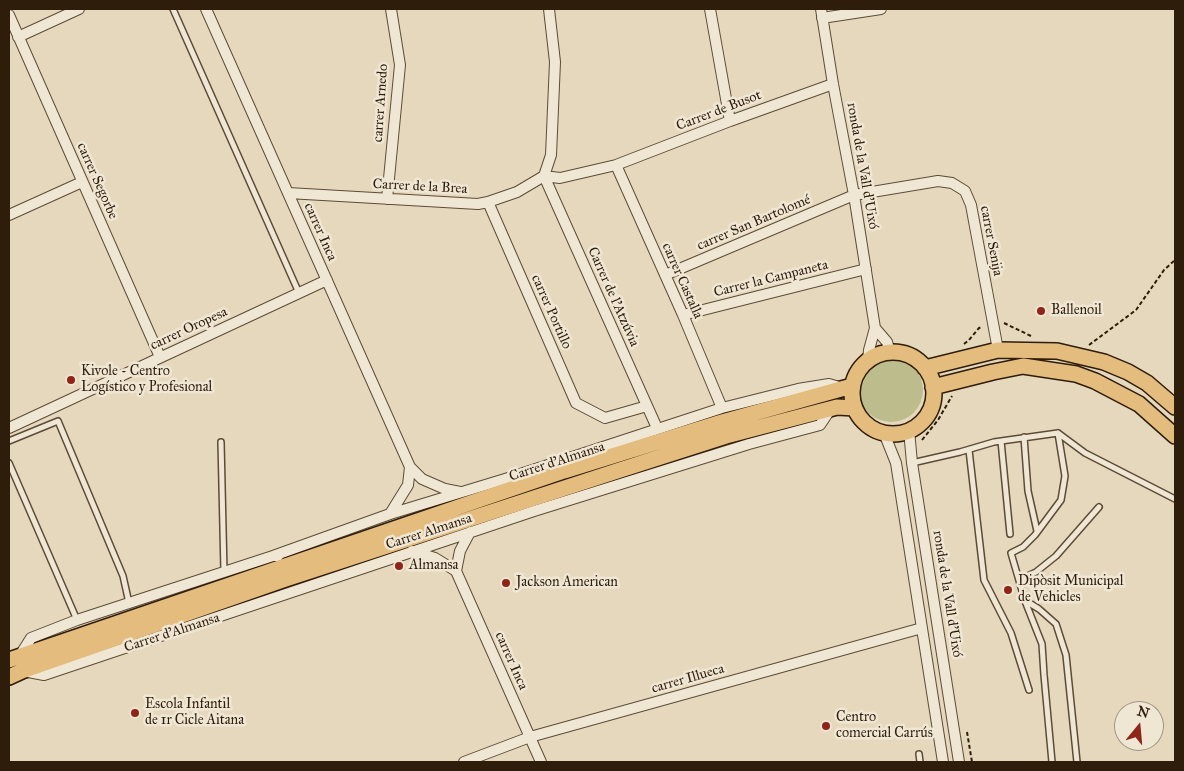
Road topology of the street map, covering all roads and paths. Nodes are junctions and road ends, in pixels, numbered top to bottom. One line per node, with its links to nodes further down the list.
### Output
1 (79, 9): 10 (street)
2 (173, 9): 25 (lane)
3 (206, 9): 16 (street, carrer Inca)
4 (391, 9): 18 (street, carrer Arnedo)
5 (548, 9): 14 (street)
6 (710, 9): 12 (street)
7 (882, 9): 8 (street)
8 (821, 14): 11 (street, ronda de la Vall d'Uixó)
9 (9, 15): 10 (street, carrer Segorbe)
10 (18, 37): 15 (street, carrer Segorbe)
11 (833, 84): 12 (street, Carrer de Busot); 17 (street, ronda de la Vall d'Uixó)
12 (730, 121): 13 (street, Carrer de Busot)
13 (616, 166): 14 (street); 23 (street, carrer Castalla)
14 (544, 176): 19 (street, Carrer de la Brea); 37 (street, Carrer de l'Atzúvia)
15 (82, 182): 20 (street); 31 (street, carrer Segorbe)
16 (288, 193): 18 (street, Carrer de la Brea); 24 (street, carrer Inca)
17 (854, 195): 22 (street, ronda de la Vall d'Uixó); 23 (street, carrer San Bartolomé); 29 (street, carrer Senija)
18 (387, 199): 19 (street, Carrer de la Brea)
19 (488, 202): 37 (street, carrer Portillo)
20 (9, 214)
21 (1175, 260): 28 (path)
22 (866, 269): 26 (street, Carrer la Campaneta); 27 (street, ronda de la Vall d'Uixó)
23 (665, 276): 26 (street, carrer Castalla)
24 (326, 280): 25 (street, carrer Oropesa); 56 (street, carrer Inca)
25 (299, 293): 31 (street, carrer Oropesa)
26 (683, 315): 39 (street, carrer Castalla)
27 (875, 328): 30 (street, ronda de la Vall d'Uixó); 32 (street, ronda de la Vall d'Uixó)
28 (1088, 346)
29 (998, 350): 33 (main road); 38 (main road)
30 (890, 352): 32 (main road); 33 (main road)
31 (160, 357): 42 (street, carrer Oropesa)
32 (868, 360): 34 (main road)
33 (925, 368): 35 (main road)
34 (848, 387): 39 (street, Carrer d'Almansa); 40 (main road); 66 (main road, Carrer d'Almansa)
35 (933, 387): 44 (main road); 47 (main road)
36 (952, 396): 53 (path)
37 (647, 406): 43 (street, Carrer de l'Atzúvia)
38 (1175, 407)
39 (722, 408): 43 (street, Carrer d'Almansa)
40 (855, 408): 41 (main road, Carrer Almansa); 45 (main road)
41 (830, 410): 62 (street, Carrer d'Almansa); 69 (main road, Carrer Almansa)
42 (9, 428)
43 (657, 428): 57 (street, Carrer d'Almansa)
44 (909, 430): 45 (main road); 55 (street, ronda de la Vall d'Uixó)
45 (884, 433): 75 (street)
46 (1058, 433): 48 (lane); 58 (lane); 61 (lane)
47 (1175, 436)
48 (1024, 437): 49 (lane); 61 (lane)
49 (1001, 441): 52 (lane); 63 (lane)
50 (9, 442): 73 (lane)
51 (221, 442): 68 (lane)
52 (969, 450): 53 (lane); 77 (lane)
53 (923, 462): 55 (lane)
54 (9, 463): 74 (lane)
55 (912, 463): 85 (street, ronda de la Vall d'Uixó)
56 (410, 467): 57 (street); 60 (street)
57 (461, 492): 60 (street, Carrer d'Almansa)
58 (1175, 499)
59 (1099, 507): 70 (lane)
60 (390, 514): 65 (street, Carrer d'Almansa)
61 (1037, 531): 70 (lane)
62 (470, 532): 64 (street, Carrer d'Almansa); 67 (street)
63 (1010, 534)
64 (412, 551): 67 (street); 71 (street, Carrer d'Almansa)
65 (273, 556): 66 (street, Carrer d'Almansa); 68 (street, Carrer d'Almansa)
66 (304, 560): 76 (main road, Carrer d'Almansa)
67 (456, 571): 79 (street, carrer Inca)
68 (224, 572): 73 (street, Carrer d'Almansa)
69 (286, 579): 71 (street, Carrer d'Almansa); 76 (main road, Carrer Almansa)
70 (1019, 580): 72 (lane)
71 (321, 584): 76 (street, Carrer d'Almansa)
72 (1025, 601): 87 (lane); 88 (lane)
73 (129, 603): 74 (street, Carrer d'Almansa)
74 (77, 620): 76 (street, Carrer d'Almansa)
75 (922, 628): 79 (street, carrer Illueca); 84 (street)
76 (15, 666)
77 (1029, 690)
78 (965, 724): 86 (path)
79 (530, 737): 81 (street, carrer Illueca); 82 (street, carrer Inca)
80 (919, 754): 83 (lane)
81 (464, 762)
82 (541, 762)
83 (920, 762)
84 (943, 762)
85 (959, 762)
86 (972, 762)
87 (1052, 762)
88 (1077, 762)

